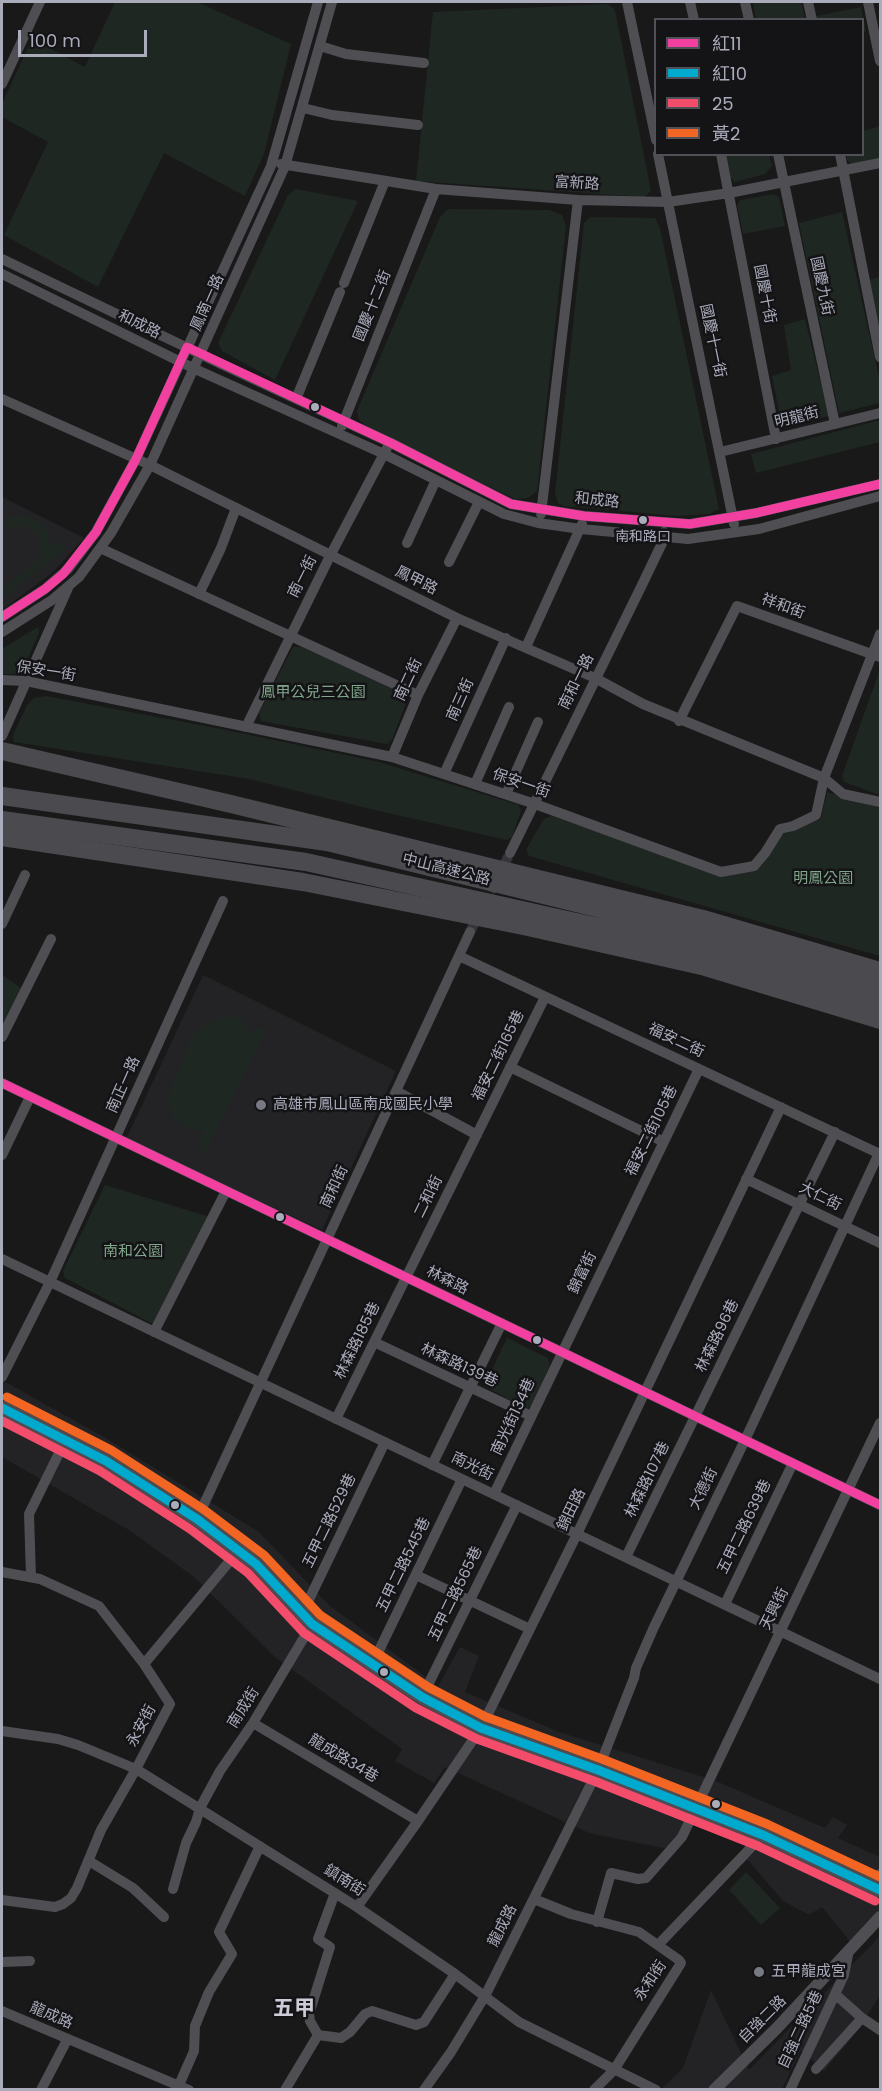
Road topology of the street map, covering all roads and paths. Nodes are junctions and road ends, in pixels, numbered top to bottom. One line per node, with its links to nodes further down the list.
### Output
1 (40, 2): 15 (street)
2 (318, 2): 23 (street, 鳳南一路)
3 (332, 2): 12 (street, 鳳南一路)
4 (627, 2): 18 (street)
5 (690, 2): 9 (street)
6 (745, 2): 10 (street)
7 (808, 2): 11 (street)
8 (868, 2): 13 (street)
9 (694, 18)
10 (749, 18)
11 (812, 18)
12 (320, 46): 14 (street); 16 (street, 鳳南一路)
13 (880, 61)
14 (424, 63)
15 (2, 84)
16 (303, 108): 17 (street); 25 (street, 鳳南一路)
17 (418, 125)
18 (654, 130)
19 (658, 156): 32 (street, 國慶十一街)
20 (721, 156): 30 (street, 國慶十街)
21 (778, 156): 28 (street, 國慶九街)
22 (840, 156): 26 (street)
23 (272, 160): 25 (street, 富新路); 35 (street, 鳳南一路)
24 (880, 163): 26 (street, 富新路)
25 (285, 166): 27 (street, 富新路); 36 (street, 鳳南一路)
26 (843, 171): 28 (street, 富新路); 37 (street)
27 (385, 181): 29 (street, 富新路); 41 (street)
28 (784, 182): 30 (street, 富新路); 44 (street, 國慶九街)
29 (436, 189): 31 (street, 富新路); 43 (street, 國慶十二街)
30 (729, 193): 32 (street, 富新路); 46 (street, 國慶十街)
31 (578, 200): 32 (street, 富新路); 57 (street)
32 (668, 202): 48 (street, 國慶十一街)
33 (2, 259): 35 (street, 和成路)
34 (2, 274): 38 (street, 和成路)
35 (187, 348): 36 (street, 和成路); 38 (street, 鳳南一路)
36 (201, 354): 39 (street, 鳳南一路); 41 (street, 和成路)
37 (880, 357)
38 (181, 362): 39 (street, 和成路); 50 (street, 鳳南一路)
39 (195, 369): 45 (street, 和成路); 51 (street, 鳳南一路)
40 (2, 399): 50 (street, 鳳甲路)
41 (296, 399): 43 (street, 和成路)
42 (880, 413): 44 (street, 明龍街)
43 (344, 421): 45 (street, 國慶十二街); 47 (street, 和成路)
44 (835, 424): 46 (street, 明龍街)
45 (339, 434): 49 (street, 和成路)
46 (776, 439): 48 (street, 明龍街)
47 (390, 443): 49 (street, 南一街); 57 (street, 和成路)
48 (720, 452): 59 (street, 國慶十一街)
49 (384, 454): 52 (street, 和成路); 67 (street, 南一街)
50 (136, 459): 51 (street, 鳳甲路); 69 (street, 鳳南一路)
51 (150, 465): 56 (street, 鳳甲路); 66 (street, 鳳南一路)
52 (436, 480): 55 (street, 和成路); 65 (street)
53 (880, 484): 59 (street, 和成路)
54 (880, 496): 63 (street, 和成路)
55 (479, 502): 60 (street, 和成路); 68 (street)
56 (236, 508): 67 (street, 鳳甲路); 71 (street)
57 (542, 510): 58 (street, 和成路); 60 (street)
58 (584, 516): 61 (street, 和成路); 62 (street)
59 (733, 517): 61 (street, 和成路); 63 (street, 國慶十一街)
60 (538, 523): 62 (street, 和成路)
61 (663, 523): 64 (street)
62 (581, 529): 64 (street, 和成路); 78 (street)
63 (735, 533): 64 (street, 和成路)
64 (665, 537): 80 (street, 南和一路)
65 (407, 543)
66 (100, 548): 70 (street, 鳳南一路); 71 (street)
67 (330, 556): 73 (street, 鳳甲路); 76 (street, 南一街)
68 (449, 562)
69 (57, 579): 70 (street); 72 (street, 鳳南一路)
70 (68, 587): 74 (street, 鳳南一路); 82 (street)
71 (199, 594): 76 (street)
72 (2, 617)
73 (457, 618): 77 (street, 鳳甲路); 83 (street, 南二街)
74 (2, 632)
75 (880, 634): 79 (street, 保安一街)
76 (290, 635): 83 (street); 87 (street, 南一街)
77 (506, 638): 78 (street, 鳳甲路); 91 (street, 南三街)
78 (526, 647): 80 (street, 鳳甲路)
79 (877, 657): 85 (street, 祥和街); 92 (street, 保安一街)
80 (595, 678): 85 (street, 鳳甲路); 97 (street, 南和一路)
81 (2, 680): 82 (street, 保安一街)
82 (26, 681): 87 (street, 保安一街); 88 (street)
83 (418, 695): 90 (street, 南二街)
84 (510, 707): 93 (street)
85 (679, 721): 92 (street, 鳳甲路)
86 (538, 722): 94 (street)
87 (246, 727): 90 (street, 保安一街)
88 (2, 736)
89 (2, 752): 105 (highway)
90 (392, 757): 91 (street, 保安一街)
91 (444, 774): 93 (street, 保安一街)
92 (824, 778): 96 (street, 鳳甲路); 97 (street, 保安一街)
93 (475, 784): 94 (street, 保安一街)
94 (506, 794): 97 (street, 保安一街)
95 (2, 796): 101 (highway, 中山高速公路, bridge)
96 (880, 802)
97 (535, 804): 100 (street, 南和一路)
98 (2, 820): 103 (highway, 中山高速公路, bridge)
99 (2, 837): 110 (highway)
100 (510, 853)
101 (385, 855): 105 (highway); 112 (highway, 中山高速公路, bridge)
102 (25, 874): 106 (street)
103 (360, 874): 110 (highway); 114 (highway, 中山高速公路, bridge)
104 (223, 901): 125 (street, 南正一路)
105 (703, 919): 111 (highway)
106 (2, 924)
107 (470, 932): 109 (street, 南和街)
108 (51, 939): 116 (street)
109 (459, 956): 113 (street, 福安二街); 120 (street, 南和街)
110 (706, 967): 115 (highway)
111 (880, 971)
112 (880, 987)
113 (545, 997): 117 (street, 福安二街165巷); 118 (street, 福安二街)
114 (880, 1003)
115 (880, 1020)
116 (2, 1037)
117 (510, 1067): 123 (street, 福安二街165巷); 126 (street)
118 (699, 1069): 122 (street, 福安二街); 126 (street, 福安二街105巷)
119 (2, 1083): 121 (street, 林森路)
120 (396, 1091): 123 (street); 134 (street, 南和街)
121 (30, 1097): 125 (street, 林森路); 128 (street)
122 (781, 1107): 124 (street, 福安二街); 129 (street, 錦田路)
123 (478, 1132): 137 (street, 二和街)
124 (835, 1132): 127 (street, 福安二街); 131 (street, 林森路96巷)
125 (117, 1138): 130 (street, 林森路); 138 (street, 南正一路)
126 (664, 1142): 132 (street, 福安二街105巷)
127 (880, 1153): 133 (street, 大德街)
128 (2, 1155)
129 (746, 1179): 131 (street, 大仁街); 146 (street, 錦田路)
130 (225, 1191): 134 (street, 林森路); 140 (street)
131 (800, 1203): 133 (street, 大仁街); 149 (street, 林森路96巷)
132 (632, 1207): 142 (street, 錦富街)
133 (844, 1225): 135 (street, 大仁街); 152 (street, 大德街)
134 (327, 1239): 137 (street, 林森路); 144 (street, 南和街)
135 (880, 1243)
136 (2, 1259): 138 (street, 南光街)
137 (406, 1277): 139 (street, 林森路); 141 (street, 林森路185巷)
138 (50, 1282): 140 (street, 南光街); 143 (street, 南正一路)
139 (502, 1323): 142 (street, 林森路); 145 (street)
140 (154, 1332): 144 (street, 南光街)
141 (374, 1342): 145 (street, 林森路139巷); 150 (street, 林森路185巷)
142 (562, 1352): 146 (street, 林森路); 148 (street, 南光街134巷)
143 (2, 1377)
144 (261, 1383): 150 (street, 南光街); 162 (street, 南和街)
145 (470, 1387): 148 (street, 林森路139巷); 156 (street)
146 (645, 1392): 149 (street, 林森路); 163 (street, 錦田路)
147 (2, 1408): 153 (main road)
148 (531, 1416): 159 (street, 南光街134巷)
149 (696, 1416): 152 (street, 林森路); 165 (street, 林森路107巷)
150 (336, 1419): 154 (street, 南光街)
151 (880, 1423): 158 (street, 天興街)
152 (745, 1440): 155 (street, 林森路); 169 (street, 大德街)
153 (65, 1441): 162 (main road); 168 (street)
154 (385, 1442): 156 (street, 南光街); 172 (street, 五甲二路529巷)
155 (793, 1463): 158 (street, 林森路); 171 (street, 五甲二路639巷)
156 (432, 1465): 157 (street, 南光街)
157 (462, 1479): 159 (street, 南光街); 167 (street, 五甲二路545巷)
158 (849, 1490): 161 (street, 林森路); 174 (street, 天興街)
159 (494, 1494): 160 (street, 南光街)
160 (517, 1505): 163 (street, 南光街); 170 (street, 五甲二路565巷)
161 (880, 1505)
162 (197, 1519): 164 (main road)
163 (577, 1534): 165 (street, 南光街); 173 (street, 錦田路)
164 (239, 1550): 172 (main road); 175 (street)
165 (626, 1557): 169 (street, 南光街)
166 (2, 1572): 168 (street, 永安街)
167 (416, 1575): 170 (street); 176 (street, 五甲二路545巷)
168 (31, 1577): 175 (street, 永安街)
169 (676, 1581): 171 (street, 南光街); 183 (street, 大德街)
170 (470, 1600): 173 (street); 178 (street, 五甲二路565巷)
171 (725, 1604): 174 (street, 南光街)
172 (307, 1619): 176 (main road); 179 (street, 南成街)
173 (530, 1629): 180 (street, 錦田路)
174 (781, 1631): 177 (street, 南光街); 185 (street, 天興街)
175 (144, 1664): 182 (street, 永安街)
176 (372, 1665): 178 (main road)
177 (880, 1679)
178 (422, 1697): 180 (main road)
179 (253, 1723): 184 (street, 南成街); 186 (street, 龍成路34巷)
180 (481, 1728): 183 (main road); 186 (street, 錦田路)
181 (2, 1731): 182 (street, 鎮南街)
182 (136, 1769): 184 (street, 鎮南街); 189 (street, 永安街)
183 (598, 1770): 185 (main road); 193 (street, 龍成路)
184 (200, 1808): 188 (street, 鎮南街); 191 (street, 南成街)
185 (696, 1809): 187 (main road); 198 (street, 天興街)
186 (418, 1821): 195 (street, 錦田路)
187 (763, 1835): 190 (main road); 199 (street)
188 (260, 1846): 192 (street, 鎮南街); 213 (street)
189 (89, 1861): 194 (street, 永安街); 196 (street)
190 (878, 1884)
191 (173, 1889)
192 (335, 1893): 195 (street, 鎮南街); 209 (street)
193 (534, 1899): 198 (street, 永和街); 205 (street, 龍成路)
194 (2, 1900)
195 (357, 1907): 203 (street, 鎮南街)
196 (164, 1917)
197 (880, 1917): 200 (street, 自強二路)
198 (597, 1922): 199 (street, 永和街)
199 (658, 1945): 212 (street, 永和街)
200 (849, 1950): 204 (street, 自強二路5巷); 219 (street, 自強二路)
201 (30, 1961): 202 (street)
202 (2, 1962)
203 (455, 1974): 205 (street, 鎮南街); 209 (street)
204 (835, 1994): 207 (street); 220 (street, 自強二路5巷)
205 (485, 1996): 212 (street, 鎮南街); 216 (street, 龍成路)
206 (2, 2012): 210 (street, 龍成路)
207 (862, 2018): 208 (street); 211 (street)
208 (880, 2030)
209 (318, 2035): 215 (street)
210 (67, 2040): 213 (street, 龍成路); 214 (street)
211 (816, 2069)
212 (614, 2070): 217 (street, 永和街); 218 (street, 鎮南街)
213 (184, 2087)
214 (41, 2090)
215 (285, 2090)
216 (424, 2090)
217 (594, 2090)
218 (656, 2090)
219 (714, 2090)
220 (790, 2090)

